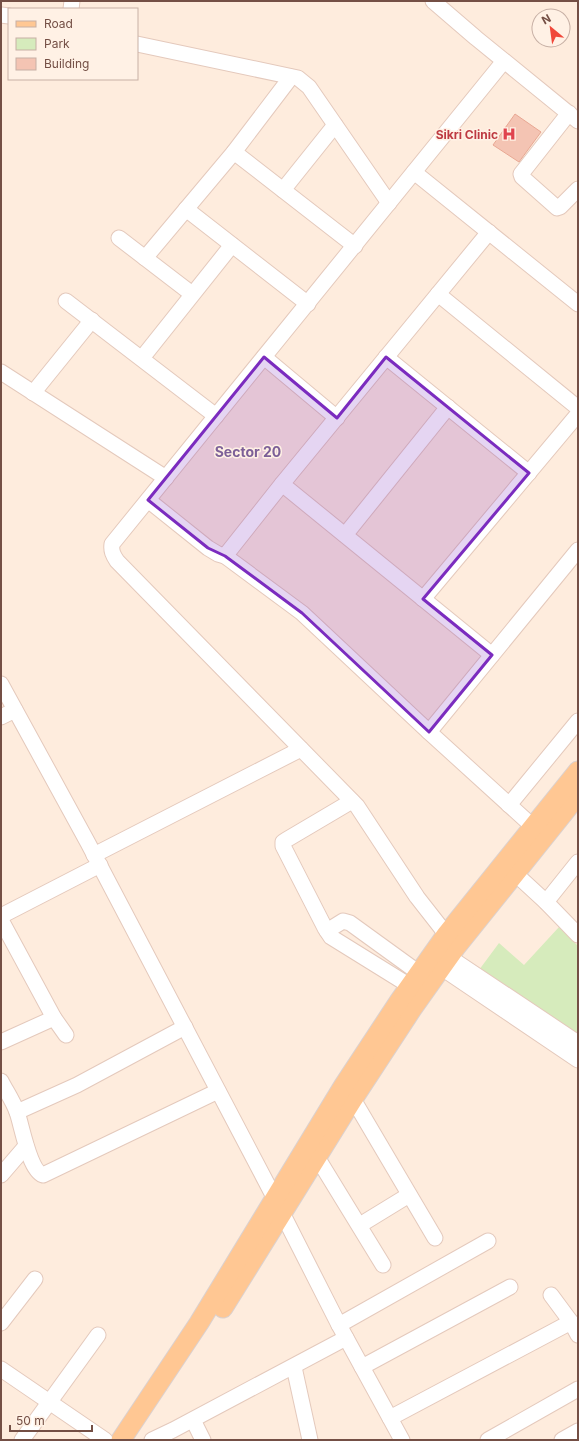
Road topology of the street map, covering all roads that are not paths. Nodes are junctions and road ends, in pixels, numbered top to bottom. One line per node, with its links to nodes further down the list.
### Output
1 (433, 1): 3 (street)
2 (138, 44): 4 (street)
3 (504, 61): 5 (street); 8 (street)
4 (291, 77): 6 (street); 7 (street)
5 (574, 117): 9 (street)
6 (335, 125): 10 (street); 11 (street)
7 (234, 152): 10 (street); 12 (street)
8 (414, 172): 11 (street); 13 (street)
9 (578, 189)
10 (283, 190): 16 (street)
11 (389, 203): 16 (street)
12 (186, 209): 15 (street); 17 (street)
13 (488, 232): 19 (street); 22 (street)
14 (119, 238): 17 (street)
15 (232, 245): 18 (street); 21 (street)
16 (354, 246): 21 (street)
17 (145, 258): 18 (street)
18 (192, 294): 25 (street)
19 (438, 294): 24 (street); 30 (street)
20 (66, 301): 23 (street)
21 (308, 304): 26 (street)
22 (578, 304)
23 (92, 320): 25 (street); 28 (street)
24 (386, 357): 29 (street); 33 (street)
25 (142, 358): 32 (street)
26 (264, 358): 32 (street); 33 (street)
27 (1, 372): 28 (street)
28 (33, 393): 35 (street)
29 (448, 407): 34 (street); 38 (street)
30 (578, 408)
31 (578, 414): 34 (street)
32 (216, 416): 35 (street)
33 (337, 418): 36 (street)
34 (529, 473): 41 (street)
35 (166, 478): 37 (street)
36 (282, 484): 38 (street); 40 (street)
37 (148, 500): 40 (street); 48 (street)
38 (345, 535): 41 (street)
39 (578, 550): 42 (street)
40 (225, 556): 47 (street)
41 (423, 599): 42 (street)
42 (492, 655): 47 (street)
43 (1, 684): 44 (street)
44 (15, 710): 45 (street); 54 (street)
45 (1, 717)
46 (578, 721): 52 (street)
47 (429, 732): 52 (street)
48 (301, 749): 51 (street); 54 (street)
49 (578, 772): 53 (main road)
50 (578, 795): 53 (main road)
51 (352, 801): 60 (street); 62 (street)
52 (509, 805): 53 (street)
53 (539, 832): 56 (main road)
54 (97, 860): 58 (street); 64 (street)
55 (578, 862): 57 (street)
56 (510, 869): 57 (street); 62 (main road)
57 (546, 902): 61 (street)
58 (1, 916)
59 (1, 920): 63 (street)
60 (327, 931): 62 (street); 62 (street)
61 (578, 935)
62 (436, 959): 67 (street); 68 (street); 71 (main road); 74 (main road)
63 (54, 1018): 65 (street); 66 (street)
64 (185, 1027): 70 (street); 72 (street)
65 (66, 1035)
66 (1, 1042)
67 (578, 1043)
68 (578, 1060)
69 (1, 1081): 72 (street)
70 (218, 1091): 73 (street); 77 (street)
71 (353, 1099): 74 (main road); 76 (street)
72 (17, 1112): 73 (street)
73 (26, 1146): 75 (street)
74 (313, 1150): 77 (main road); 78 (street)
75 (3, 1170)
76 (409, 1195): 78 (street); 79 (street)
77 (278, 1205): 86 (street); 100 (main road); 101 (main road)
78 (360, 1225): 81 (street)
79 (435, 1238)
80 (488, 1241): 86 (street)
81 (384, 1265)
82 (35, 1279): 85 (street)
83 (510, 1287): 91 (street)
84 (551, 1295): 87 (street)
85 (1, 1323)
86 (339, 1325): 89 (street)
87 (574, 1328): 95 (street)
88 (98, 1334): 94 (street)
89 (346, 1338): 90 (street); 91 (street)
90 (294, 1367): 96 (street); 104 (street)
91 (362, 1367): 95 (street)
92 (1, 1369): 94 (street)
93 (578, 1389): 106 (street)
94 (49, 1403): 98 (street); 99 (street)
95 (390, 1418): 105 (street)
96 (193, 1420): 102 (street); 103 (street)
97 (578, 1431): 107 (street)
98 (22, 1440)
99 (105, 1440)
100 (120, 1440)
101 (135, 1440)
102 (152, 1440)
103 (204, 1440)
104 (310, 1440)
105 (402, 1440)
106 (488, 1440)
107 (562, 1440)

